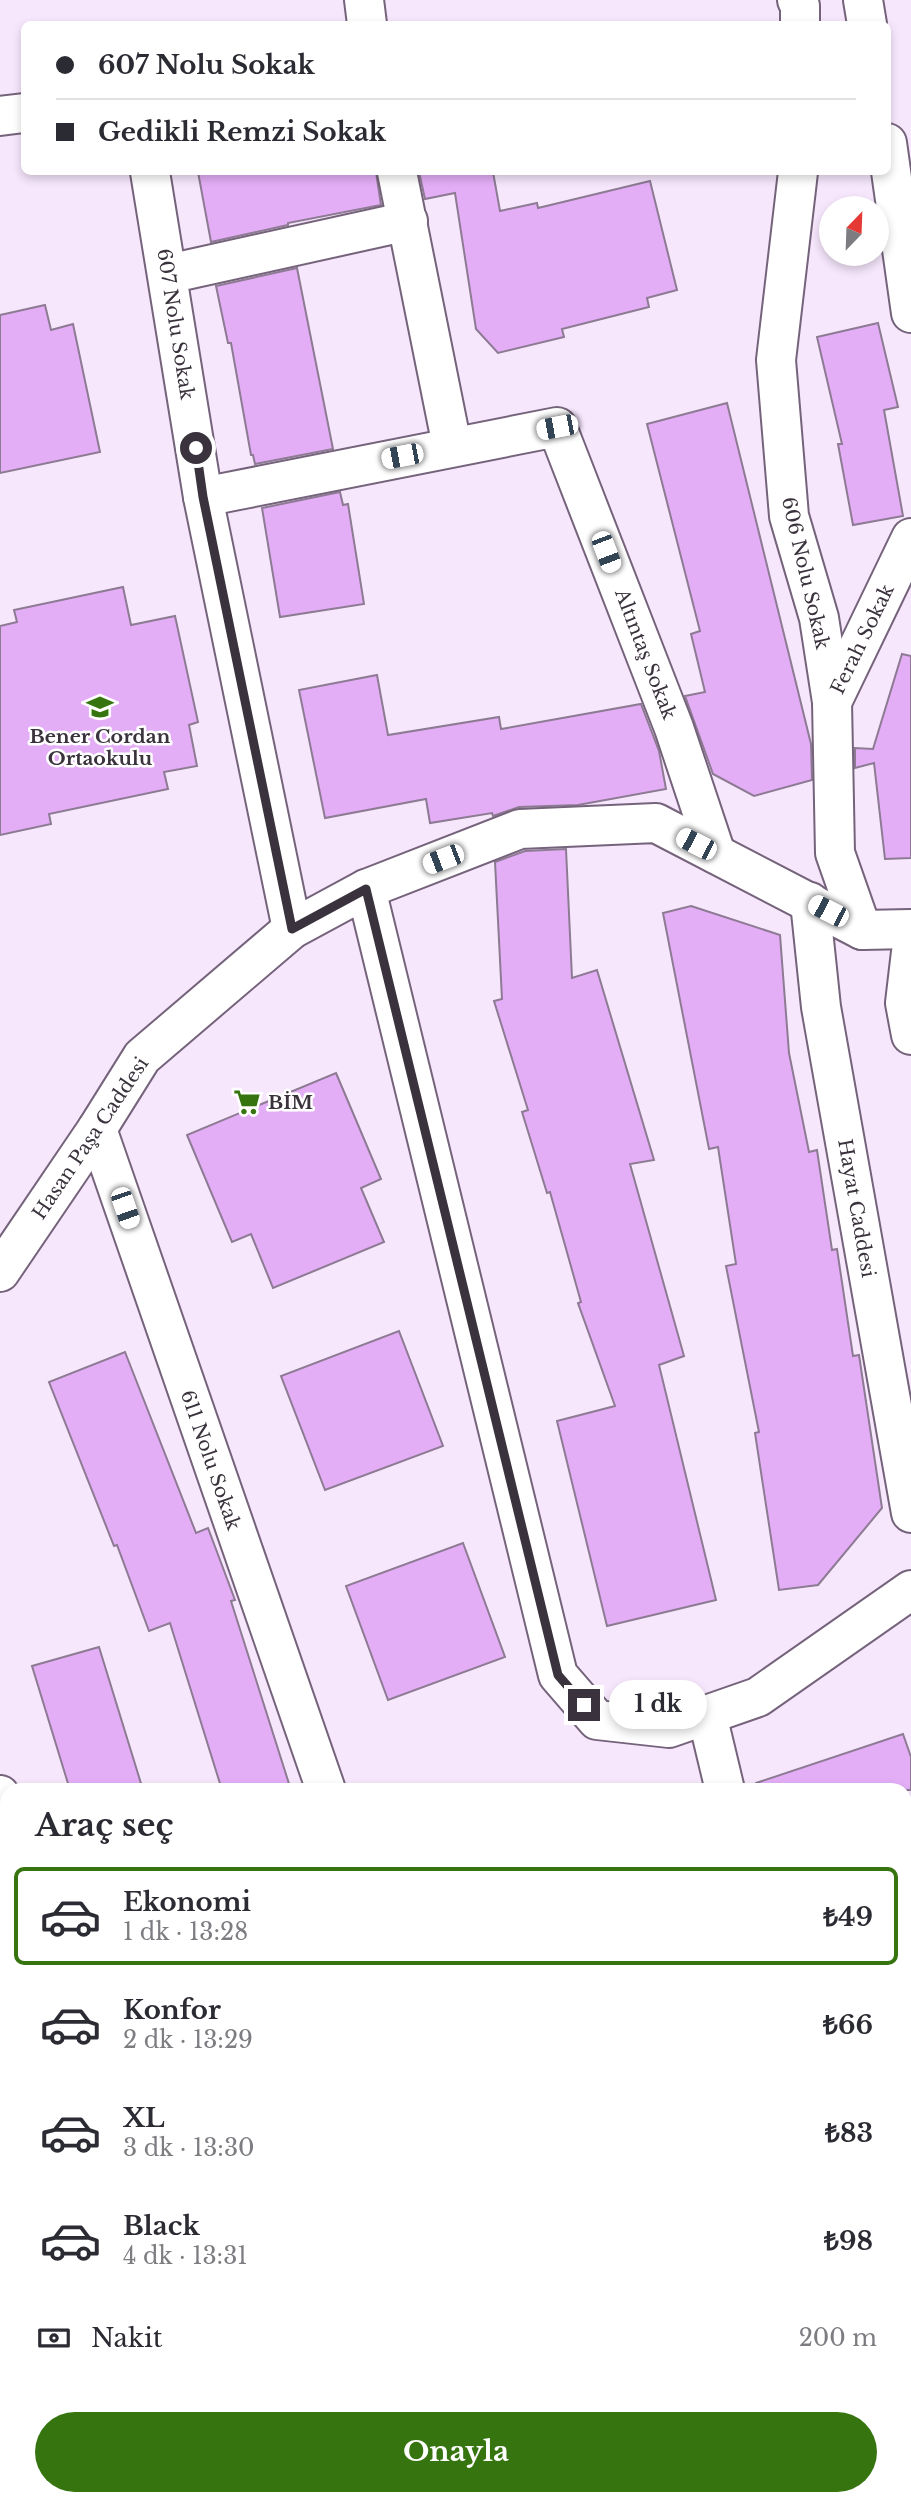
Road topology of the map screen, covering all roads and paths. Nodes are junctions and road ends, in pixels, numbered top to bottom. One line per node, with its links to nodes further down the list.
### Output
1 (797, 0): 3 (street)
2 (863, 0): 4 (street)
3 (800, 21)
4 (866, 21)
5 (21, 113): 6 (street)
6 (0, 116)
7 (891, 171): 13 (street)
8 (151, 175): 12 (street, 607 Nolu Sokak)
9 (398, 175): 11 (street)
10 (798, 175): 17 (street, 606 Nolu Sokak)
11 (408, 220): 12 (street); 14 (street)
12 (168, 274): 15 (street, 607 Nolu Sokak)
13 (911, 313)
14 (452, 446): 15 (street); 18 (street, Altıntaş Sokak)
15 (203, 497): 21 (street, 607 Nolu Sokak)
16 (911, 538): 17 (street, Ferah Sokak)
17 (832, 702): 23 (street, 606 Nolu Sokak)
18 (716, 854): 19 (street, Hasan Paşa Caddesi); 20 (street, Hasan Paşa Caddesi)
19 (366, 889): 21 (street, Hasan Paşa Caddesi); 30 (street)
20 (810, 902): 23 (street, Hasan Paşa Caddesi); 28 (street, Hayat Caddesi)
21 (292, 929): 26 (street, Hasan Paşa Caddesi)
22 (911, 929): 23 (street, Hasan Paşa Caddesi)
23 (862, 930)
24 (911, 952): 25 (street)
25 (911, 1035)
26 (97, 1129): 27 (street, Hasan Paşa Caddesi); 31 (street, 611 Nolu Sokak)
27 (0, 1272)
28 (911, 1513)
29 (911, 1590): 30 (street)
30 (707, 1715): 32 (street)
31 (324, 1783)
32 (723, 1783)

